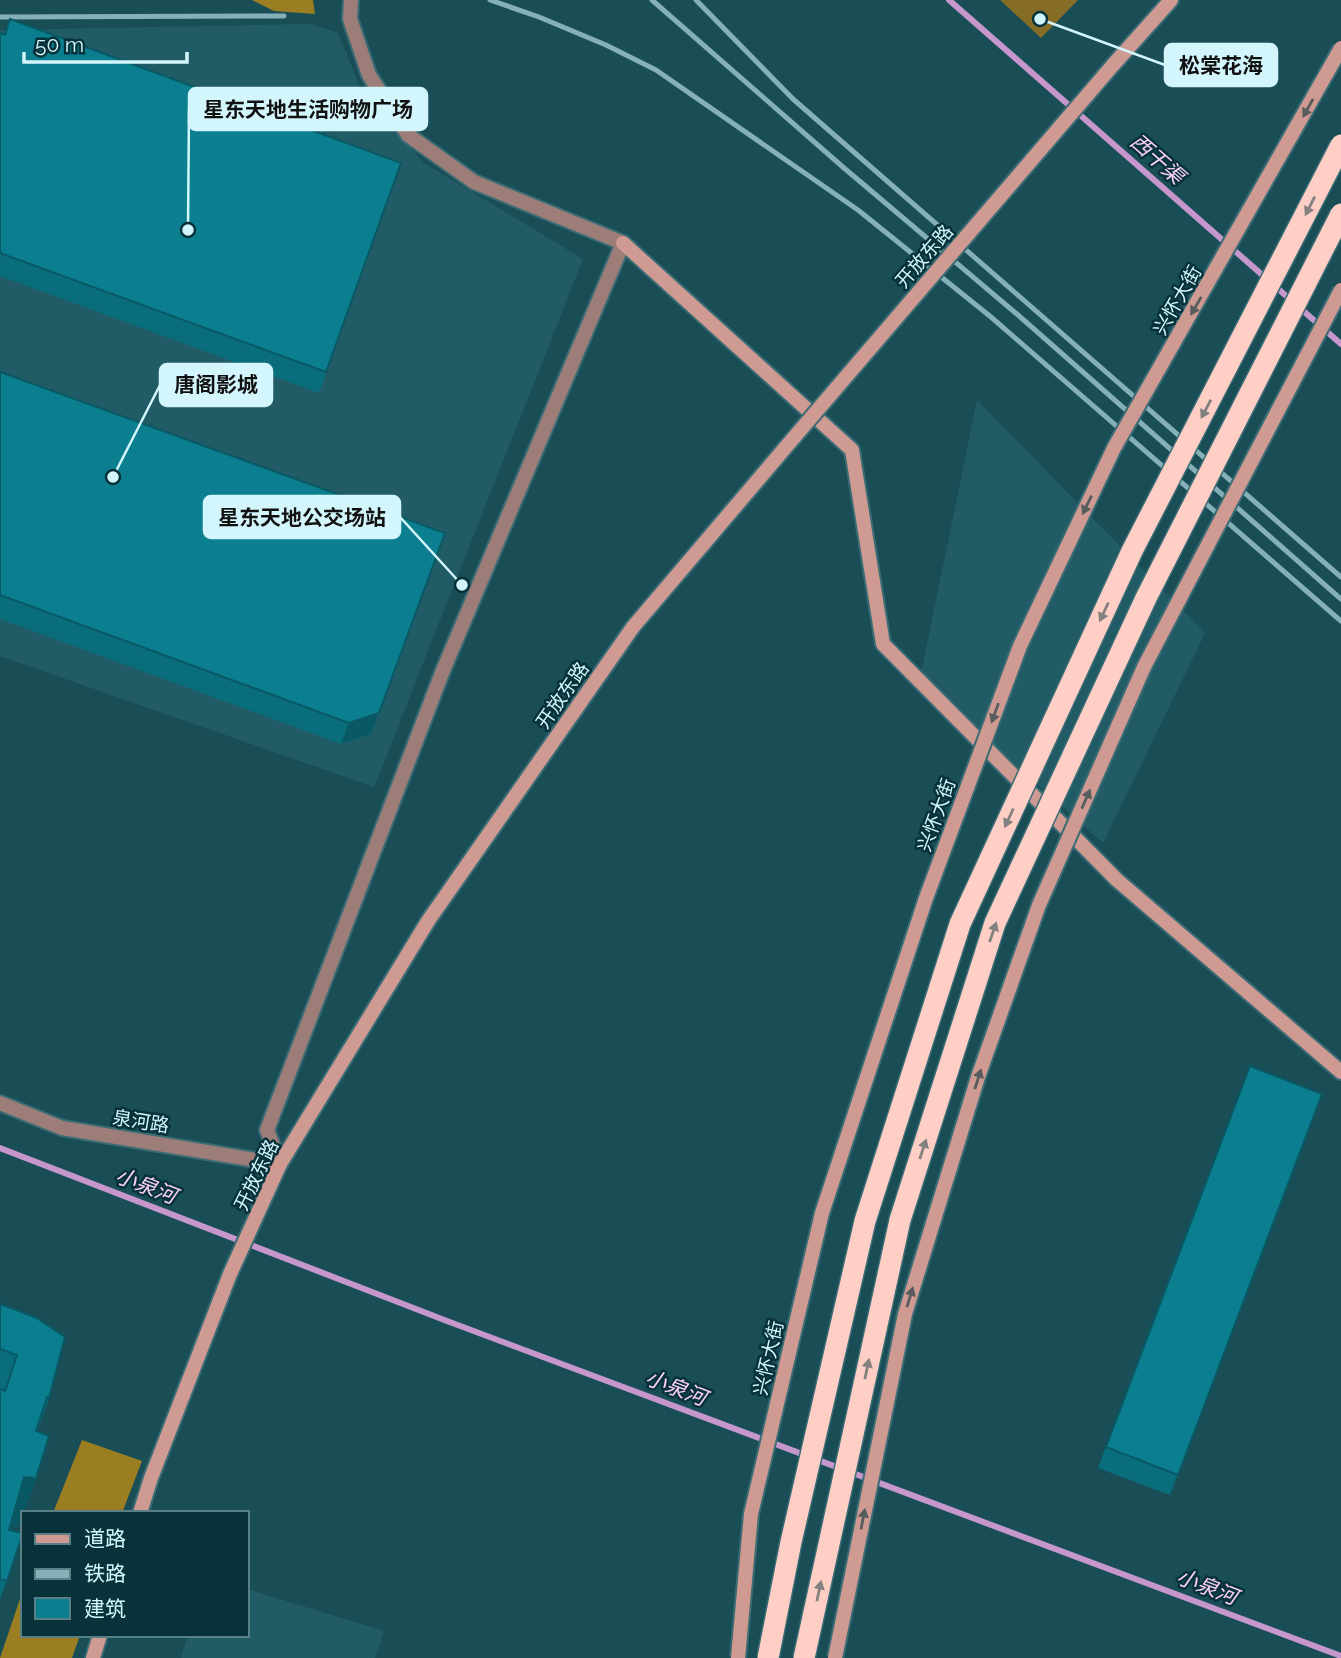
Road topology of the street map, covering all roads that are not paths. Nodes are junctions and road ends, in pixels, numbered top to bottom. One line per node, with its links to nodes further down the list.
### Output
1 (351, 0): 6 (street)
2 (1171, 0): 10 (main road, 开放东路, bridge)
3 (1341, 48): 14 (main road, 兴怀大街, one-way to 14, bridge)
4 (1341, 145): 15 (highway, one-way to 15, bridge)
5 (1341, 214): 16 (highway, one-way to 5, bridge)
6 (623, 243): 8 (main road); 10 (street)
7 (1341, 290): 17 (main road, one-way to 7, bridge)
8 (1341, 1072)
9 (0, 1103): 10 (street, 泉河路)
10 (280, 1164): 11 (main road, 开放东路)
11 (141, 1511)
12 (99, 1637): 13 (main road)
13 (93, 1658)
14 (738, 1658)
15 (768, 1658)
16 (804, 1658)
17 (835, 1658)

